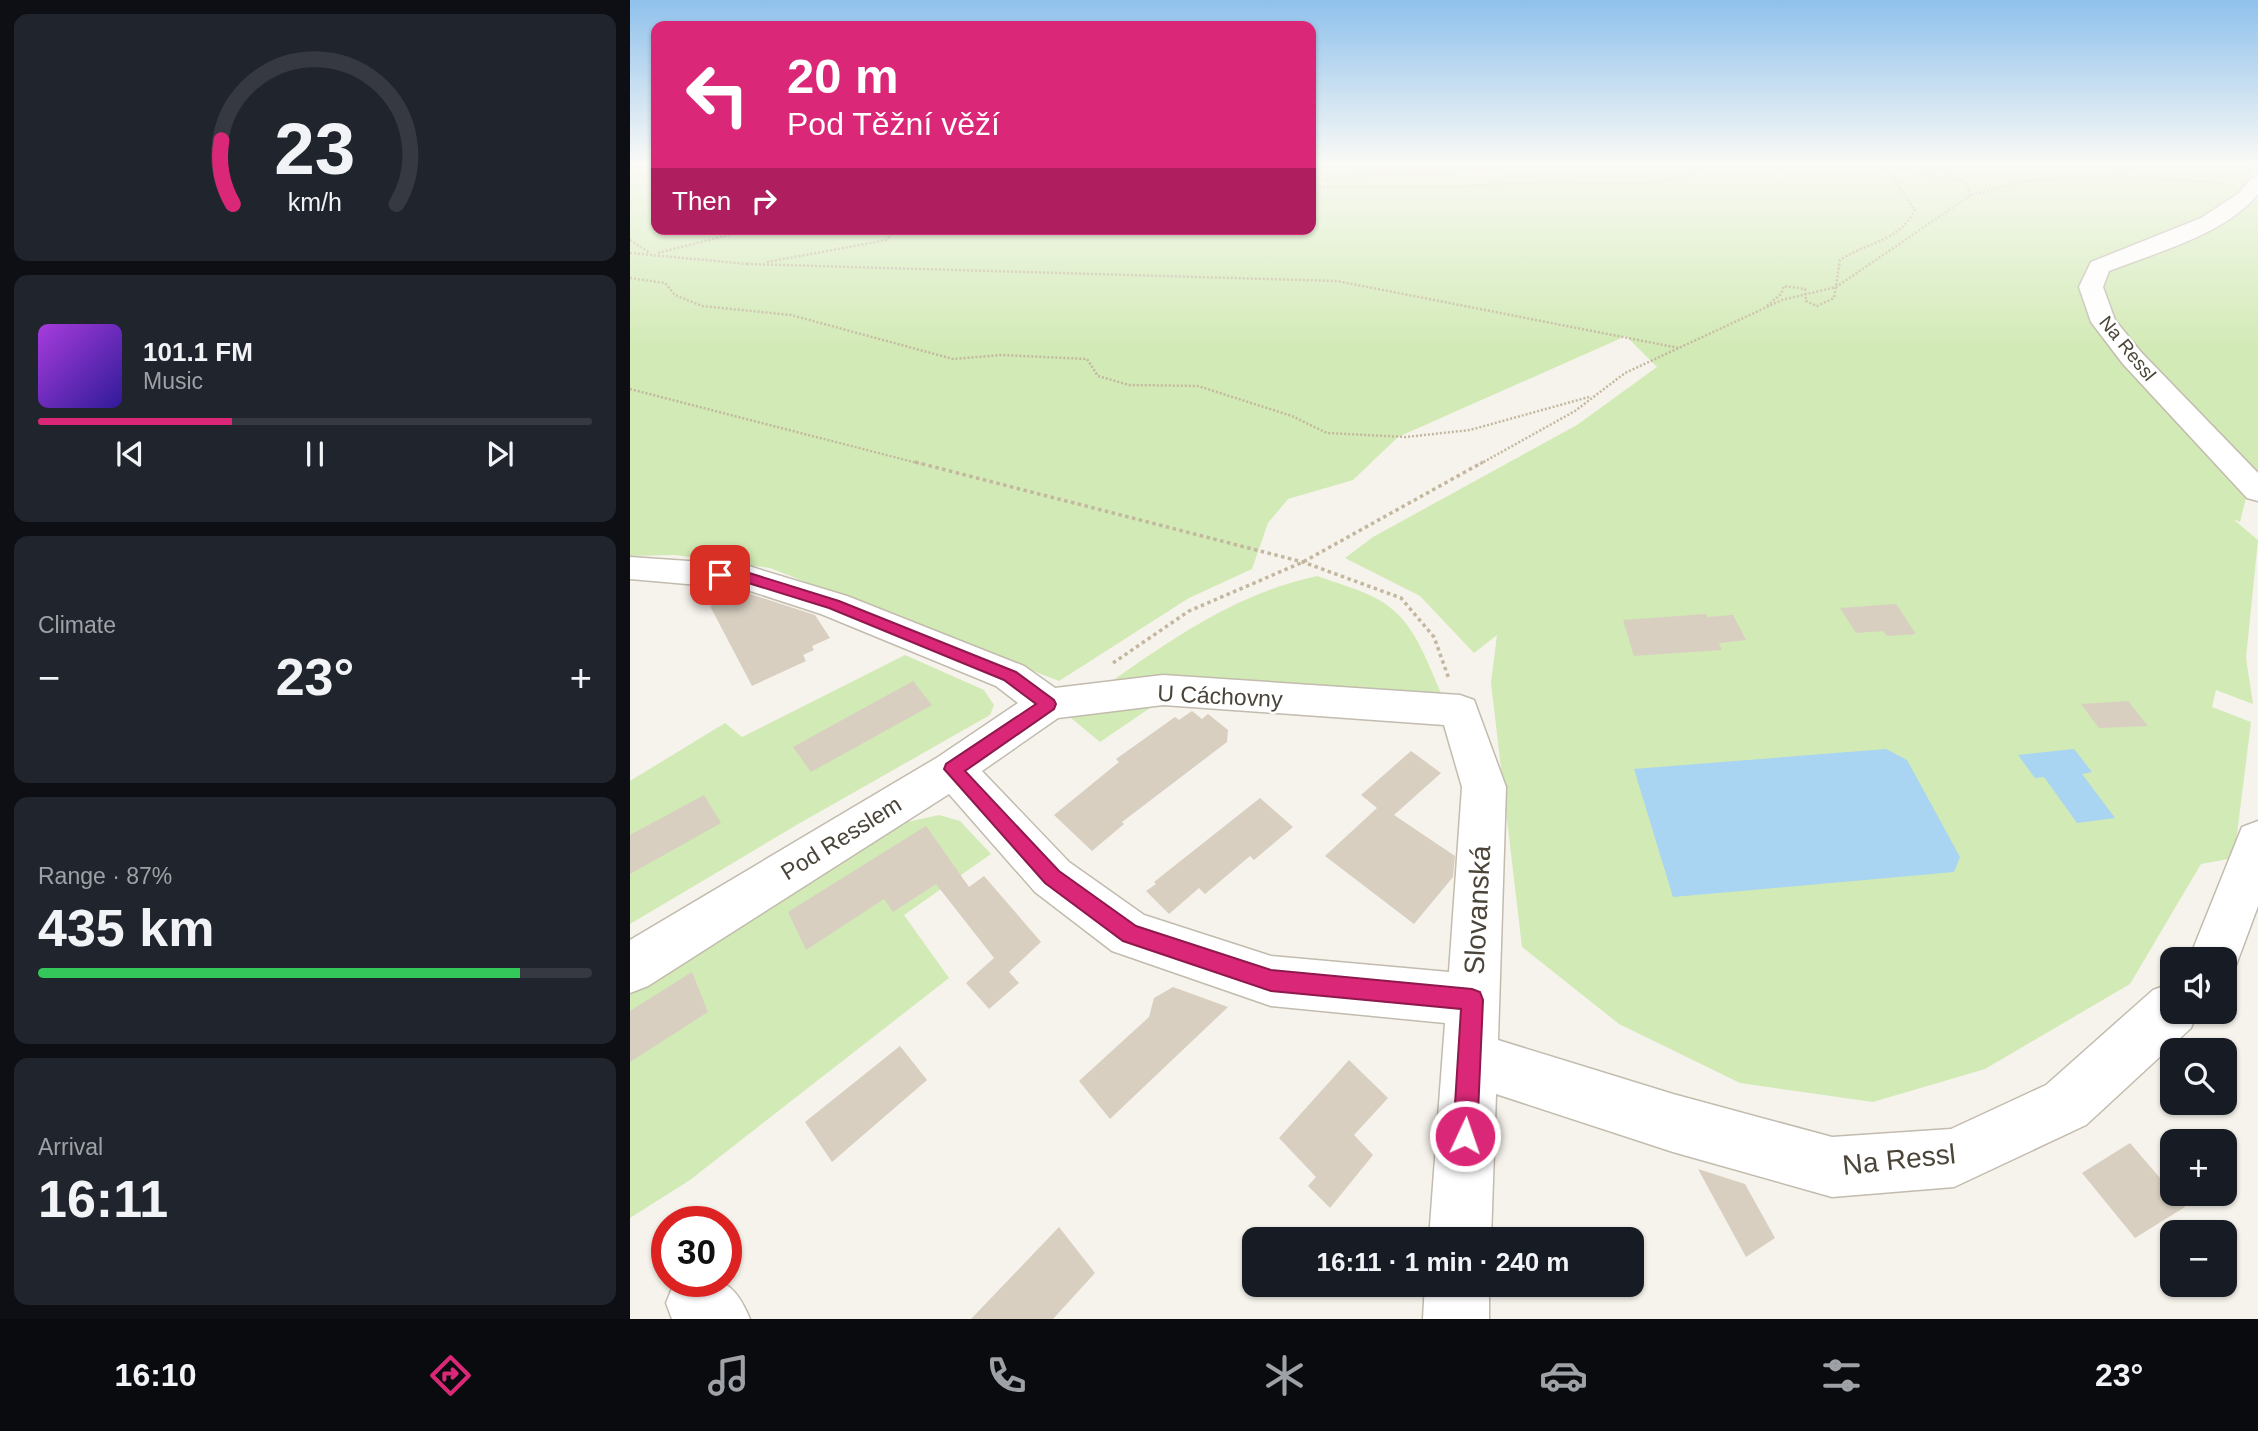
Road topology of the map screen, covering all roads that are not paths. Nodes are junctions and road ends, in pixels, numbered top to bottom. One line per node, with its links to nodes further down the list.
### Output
1 (2199, 227): 2 (street, Na Ressl)
2 (2258, 491)
3 (630, 568): 4 (street)
4 (1048, 704): 5 (street, U Cáchovny); 6 (street, Pod Resslem)
5 (1460, 711): 10 (street, Slovanská)
6 (953, 769): 9 (street, Pod Resslem); 10 (street)
7 (2258, 841): 8 (street)
8 (2218, 947)
9 (630, 968)
10 (1472, 1000): 12 (street, Slovanská)
11 (2160, 1020): 12 (street, Na Ressl)
12 (1469, 1058): 13 (street, Slovanská)
13 (1461, 1227)
14 (1457, 1297): 15 (street)
15 (1456, 1319)

